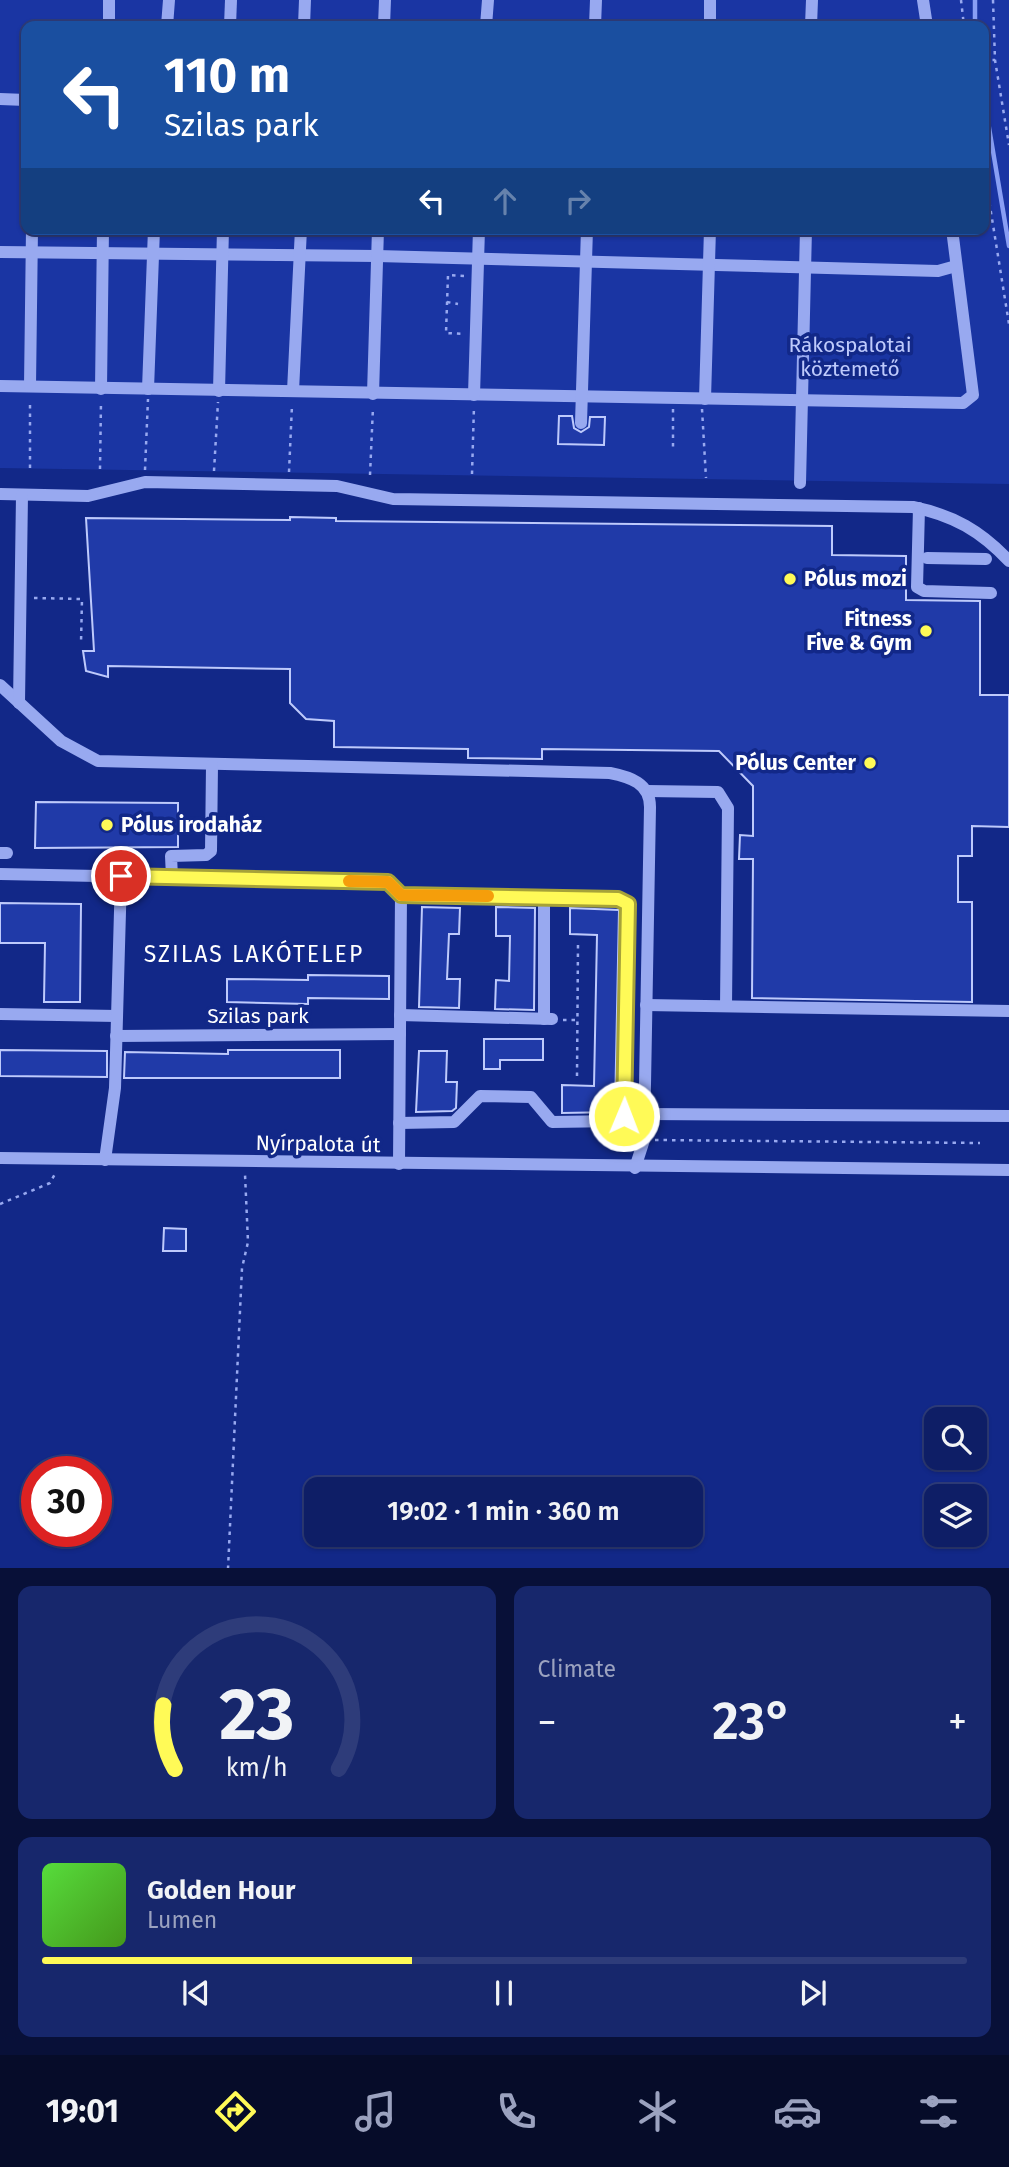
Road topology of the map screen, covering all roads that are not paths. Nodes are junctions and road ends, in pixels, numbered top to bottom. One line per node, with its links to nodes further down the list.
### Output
1 (110, 0): 11 (street)
2 (169, 0): 12 (street)
3 (231, 0): 13 (street)
4 (305, 0): 14 (street)
5 (385, 0): 15 (street)
6 (488, 0): 16 (street)
7 (596, 0): 17 (street)
8 (710, 0): 18 (street)
9 (812, 0): 19 (street)
10 (923, 0): 20 (street)
11 (109, 21)
12 (167, 21)
13 (230, 21)
14 (304, 21)
15 (384, 21)
16 (486, 21)
17 (595, 21)
18 (710, 21)
19 (811, 21)
20 (926, 21)
21 (0, 99): 22 (street)
22 (21, 100)
23 (32, 235): 35 (street)
24 (103, 235): 37 (street)
25 (155, 235): 38 (street)
26 (223, 235): 36 (street)
27 (301, 235): 39 (street)
28 (378, 235): 40 (street)
29 (479, 235): 41 (street)
30 (587, 235): 42 (street)
31 (710, 235): 44 (street)
32 (806, 235): 45 (street)
33 (953, 235): 43 (street)
34 (0, 252): 35 (street)
35 (32, 253): 37 (street); 47 (street)
36 (223, 254): 38 (street); 39 (street); 50 (street)
37 (102, 255): 38 (street); 48 (street)
38 (153, 255): 49 (street)
39 (301, 255): 40 (street); 51 (street)
40 (377, 256): 41 (street); 52 (street)
41 (477, 260): 42 (street); 53 (street)
42 (587, 262): 44 (street); 54 (street)
43 (956, 265): 45 (street); 56 (street)
44 (710, 266): 45 (street); 55 (street)
45 (805, 267): 56 (street)
46 (0, 386): 47 (street)
47 (30, 386): 48 (street)
48 (101, 389): 49 (street)
49 (148, 389): 50 (street)
50 (219, 391): 51 (street)
51 (293, 391): 52 (street)
52 (373, 394): 53 (street)
53 (474, 395): 54 (street)
54 (582, 397): 55 (street); 57 (street)
55 (703, 399): 56 (street)
56 (802, 401): 58 (street)
57 (581, 422)
58 (800, 483)
59 (0, 494): 60 (street)
60 (22, 495): 61 (street); 68 (street)
61 (919, 508): 64 (street); 65 (street)
62 (927, 558): 63 (street)
63 (986, 559)
64 (1009, 561)
65 (991, 593)
66 (4, 688): 67 (street); 68 (street)
67 (0, 703)
68 (19, 703): 69 (street)
69 (212, 765): 70 (street); 73 (street)
70 (647, 791): 76 (street); 77 (street)
71 (0, 874): 72 (street)
72 (121, 876): 73 (street); 81 (street)
73 (172, 877): 74 (street)
74 (401, 895): 75 (street); 80 (street)
75 (544, 897): 80 (street); 86 (street)
76 (646, 1004): 77 (street); 84 (street)
77 (726, 1006): 78 (street)
78 (1009, 1011)
79 (0, 1014): 81 (street)
80 (400, 1015): 82 (street)
81 (117, 1016): 83 (street)
82 (400, 1034): 83 (street, Szilas park); 86 (street)
83 (116, 1036): 88 (street)
84 (645, 1114): 85 (street); 90 (street)
85 (1009, 1116)
86 (399, 1123): 89 (street)
87 (0, 1158): 88 (street, Nyírpalota út)
88 (106, 1160): 89 (street, Nyírpalota út)
89 (399, 1164): 90 (street, Nyírpalota út)
90 (635, 1168): 91 (street, Nyírpalota út)
91 (1009, 1170)

